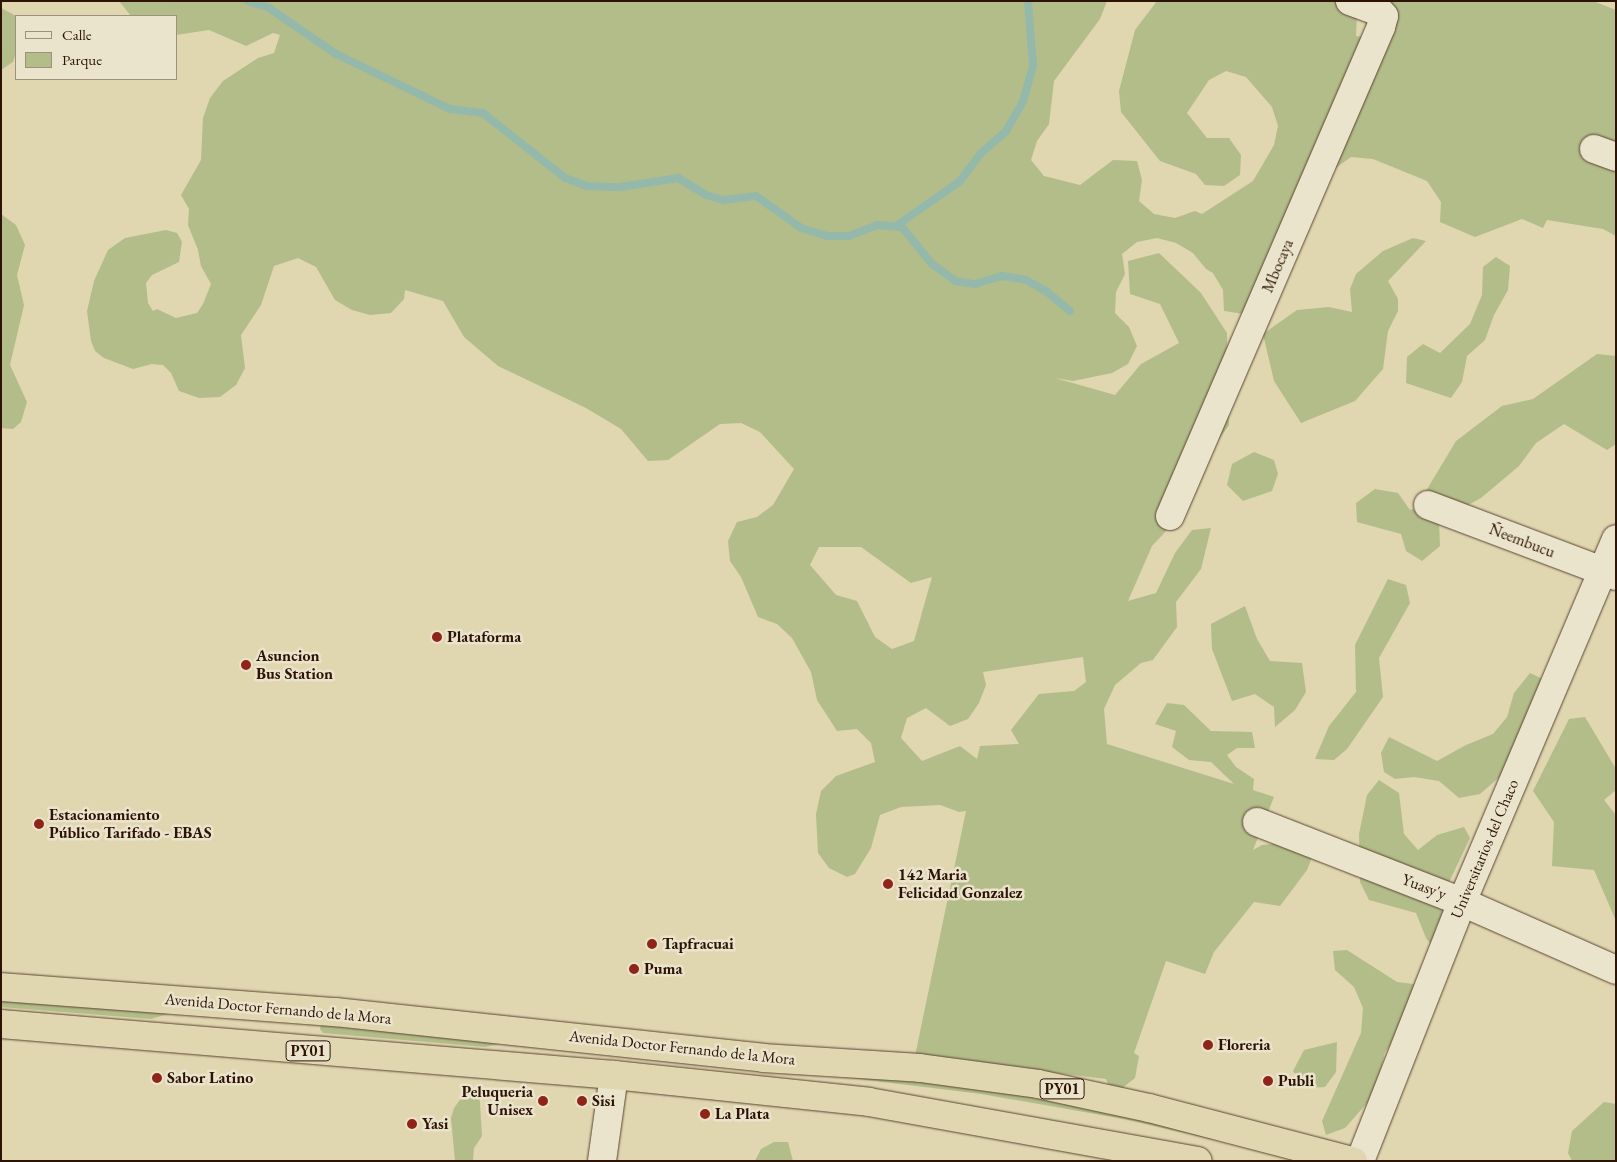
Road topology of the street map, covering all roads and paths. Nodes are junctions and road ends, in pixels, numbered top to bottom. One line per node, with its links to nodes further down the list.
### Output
1 (1350, 1): 3 (street, Mbocaya)
2 (1428, 505): 5 (street, Ñeembucu)
3 (1170, 516)
4 (1616, 540): 5 (street, Universitarios del Chaco)
5 (1608, 573): 7 (street, Universitarios del Chaco)
6 (1258, 822): 7 (street, Yuasy'y)
7 (1462, 902): 8 (street, Yuasy'y); 19 (street, Universitarios del Chaco)
8 (1616, 970)
9 (1, 987): 10 (highway, Avenida Doctor Fernando de la Mora / PY01)
10 (312, 1010): 12 (highway); 13 (highway, Avenida Doctor Fernando de la Mora / PY01)
11 (1, 1024): 12 (highway, Avenida Doctor Fernando de la Mora / PY01)
12 (123, 1033): 14 (highway, Avenida Doctor Fernando de la Mora / PY01)
13 (763, 1058): 14 (highway); 18 (highway, Avenida Doctor Fernando de la Mora / PY01)
14 (484, 1064): 15 (highway, Avenida Doctor Fernando de la Mora / PY01)
15 (614, 1075): 16 (street); 17 (highway, Avenida Doctor Fernando de la Mora / PY01)
16 (602, 1161)
17 (1198, 1161)
18 (1354, 1161)
19 (1360, 1161)

